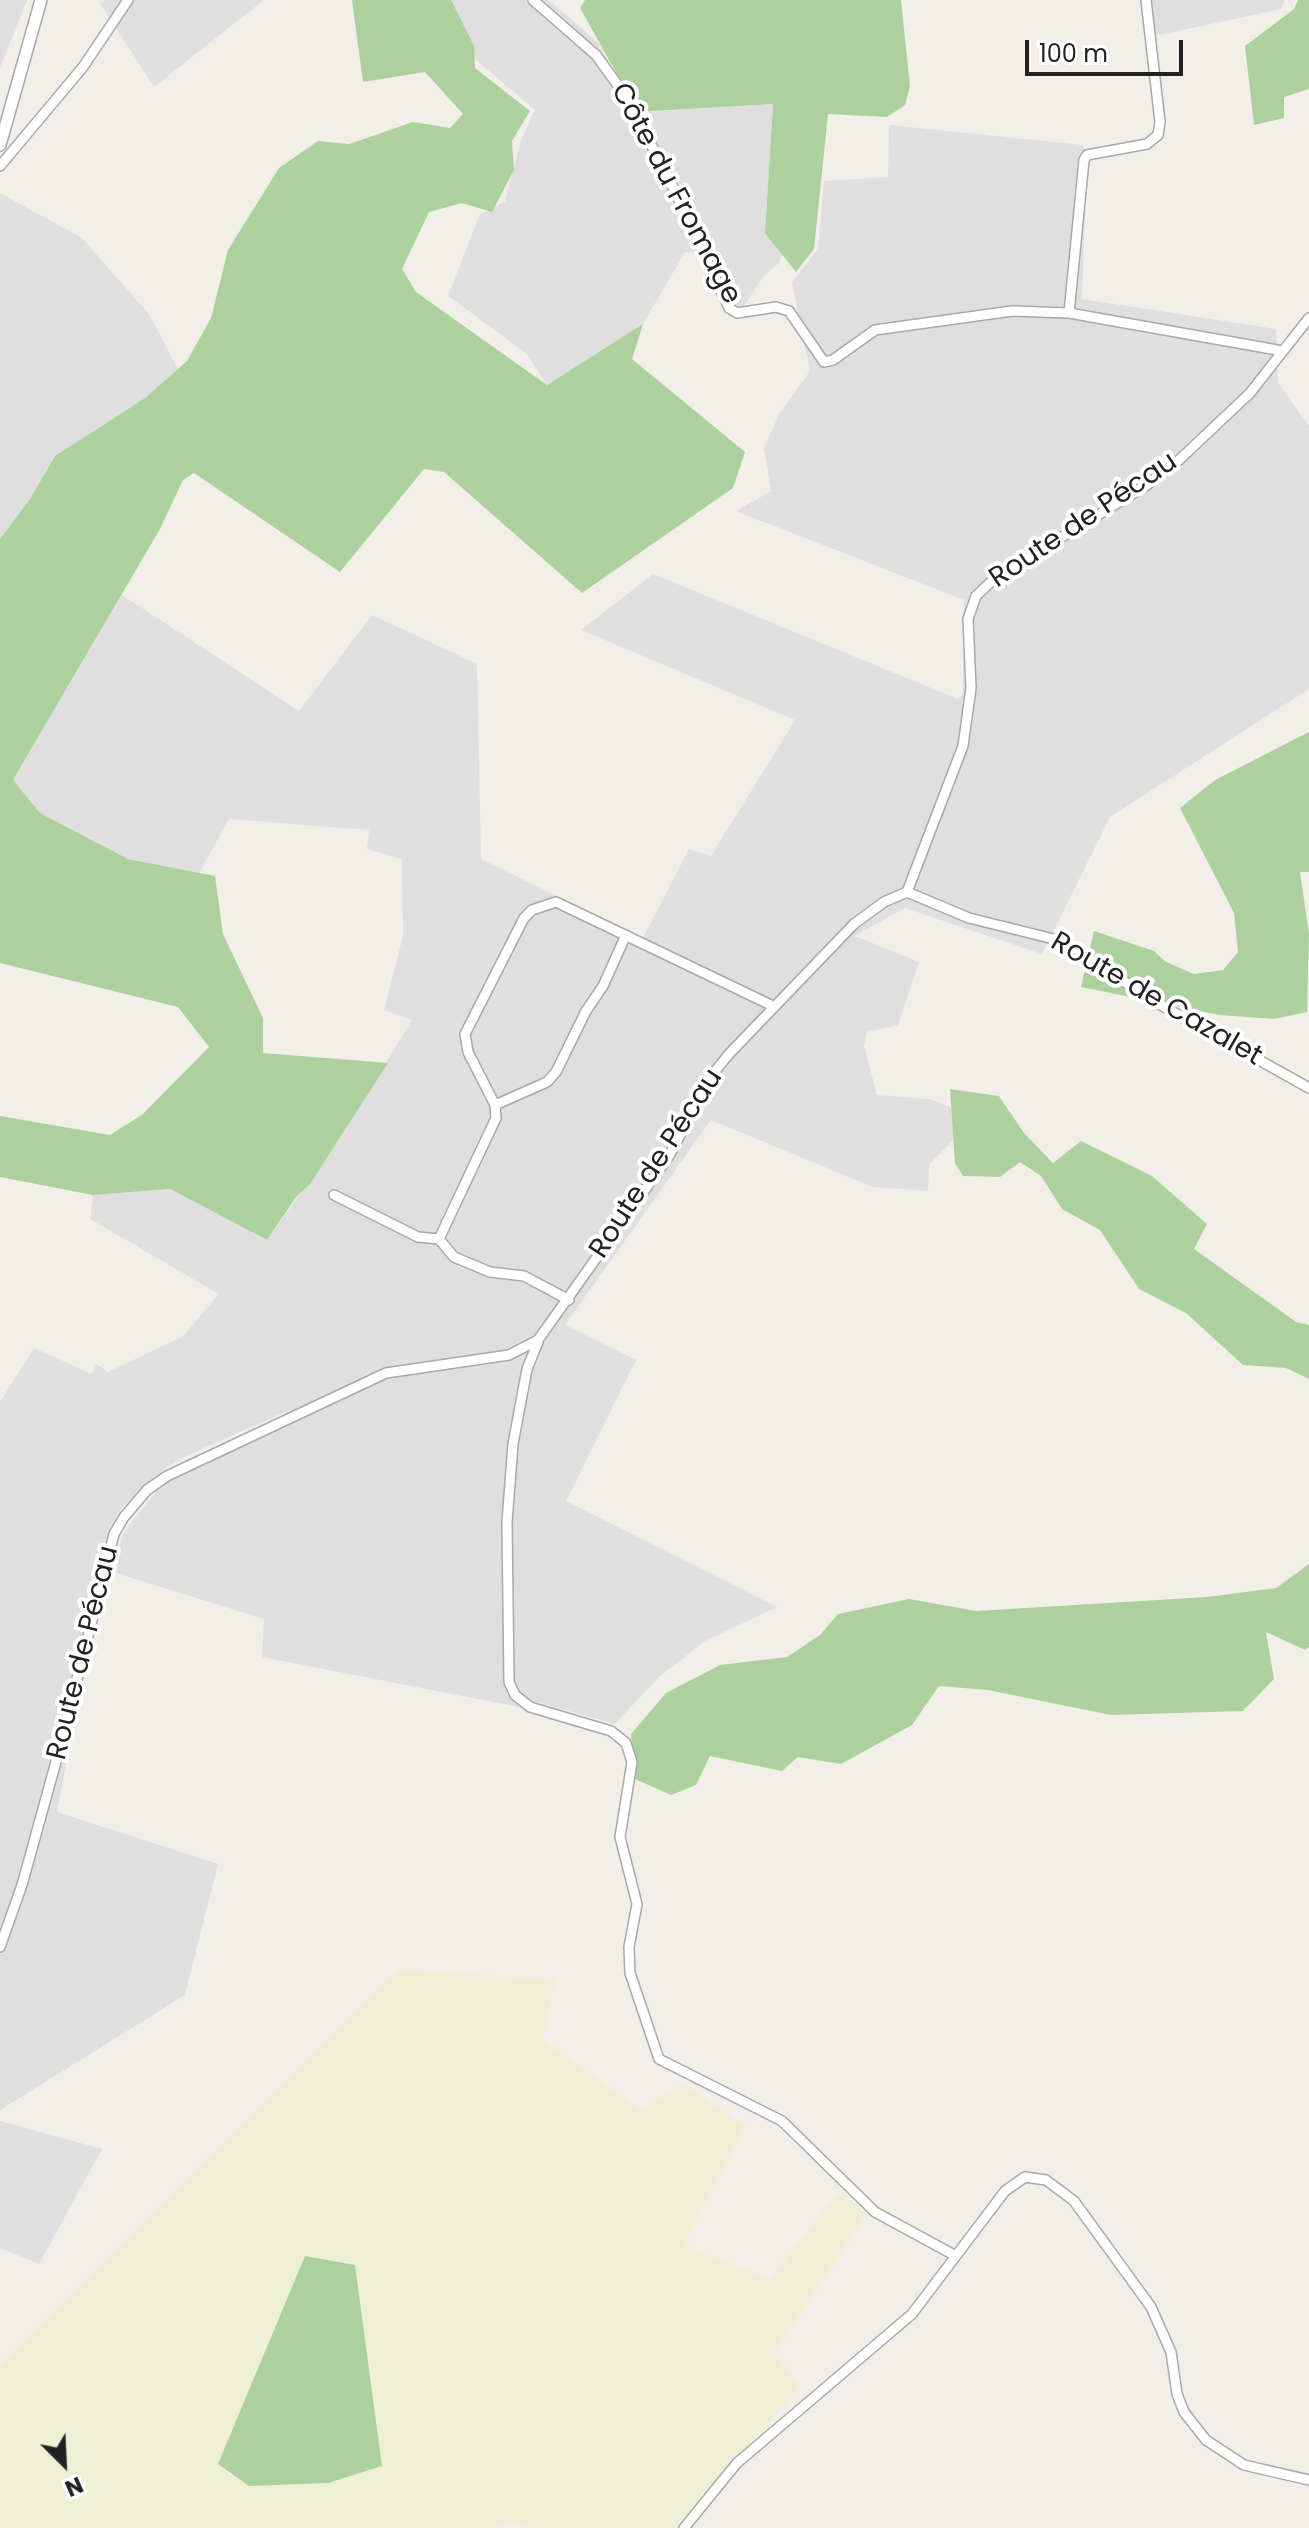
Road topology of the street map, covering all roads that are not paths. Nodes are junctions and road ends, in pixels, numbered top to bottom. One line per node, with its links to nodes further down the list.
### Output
1 (41, 0): 5 (street)
2 (128, 0): 7 (street)
3 (533, 0): 10 (street, Côte du Fromage)
4 (1146, 0): 10 (street)
5 (5, 114): 6 (street)
6 (5, 129): 7 (street); 8 (street)
7 (27, 134): 9 (street)
8 (0, 145)
9 (0, 166)
10 (1069, 313): 12 (street, Côte du Fromage)
11 (1309, 318): 12 (street, Route de Pécau)
12 (1283, 351): 13 (street, Route de Pécau)
13 (907, 892): 15 (street, Route de Pécau); 16 (street, Route de Cazalet)
14 (626, 935): 15 (street); 17 (street); 17 (street)
15 (773, 1006): 20 (street, Route de Pécau)
16 (1309, 1088)
17 (495, 1105): 19 (street)
18 (334, 1195): 19 (street)
19 (439, 1239): 20 (street)
20 (569, 1300): 21 (street, Route de Pécau)
21 (538, 1340): 22 (street, Route de Pécau); 23 (street)
22 (514, 1354): 23 (street); 24 (street, Route de Pécau)
23 (527, 1369): 25 (street)
24 (0, 1947)
25 (956, 2256): 26 (street); 27 (street)
26 (1309, 2480)
27 (684, 2528)

